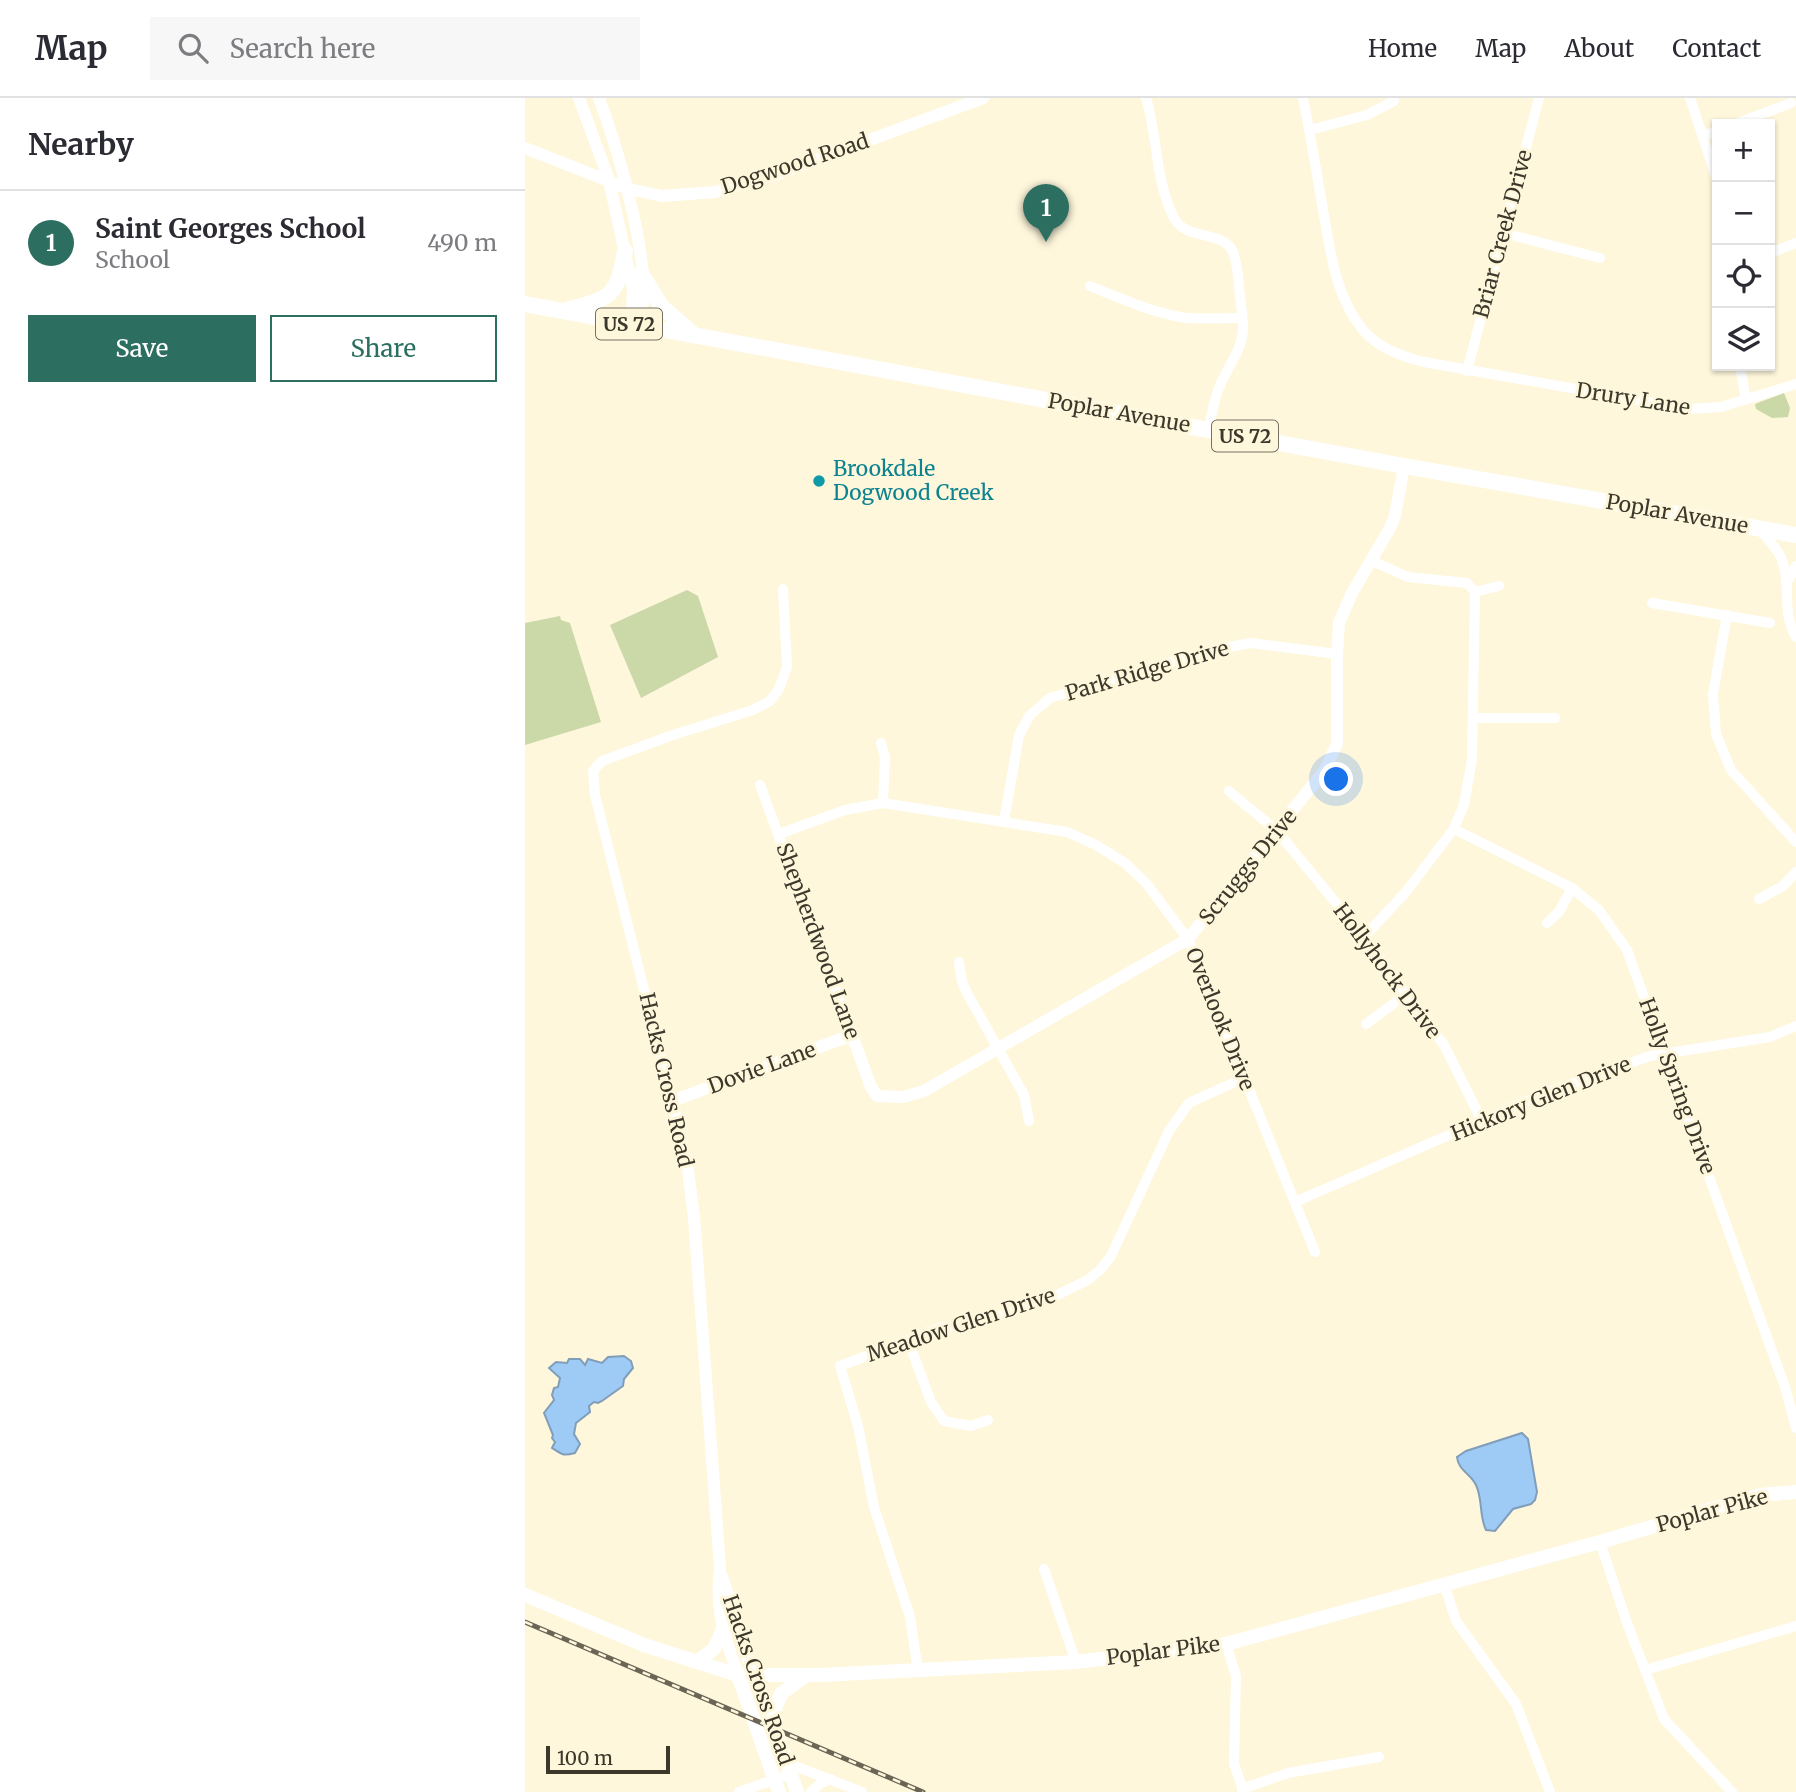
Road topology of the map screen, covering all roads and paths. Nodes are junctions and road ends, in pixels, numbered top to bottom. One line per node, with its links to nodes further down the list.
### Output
1 (579, 98): 16 (street)
2 (599, 98): 17 (street)
3 (983, 98): 17 (street, Dogwood Road)
4 (1146, 98): 27 (street)
5 (1303, 98): 11 (street, Drury Lane)
6 (1539, 98): 18 (street, Briar Creek Drive)
7 (1689, 98): 13 (street)
8 (1394, 101): 11 (street)
9 (1791, 103): 10 (street)
10 (1748, 119)
11 (1310, 130): 30 (street, Drury Lane)
12 (1712, 133): 13 (street)
13 (1703, 136): 15 (street)
14 (525, 148): 16 (street, Dogwood Road)
15 (1712, 164)
16 (608, 180): 17 (street, Dogwood Road); 20 (street)
17 (629, 189): 23 (street)
18 (1503, 233): 22 (street); 30 (street, Briar Creek Drive)
19 (1796, 243): 21 (street)
20 (625, 251): 26 (main road); 28 (street)
21 (1775, 251)
22 (1600, 258)
23 (641, 273): 28 (street); 29 (main road)
24 (1090, 286): 27 (street)
25 (525, 304): 26 (main road, Poplar Avenue / US 72)
26 (564, 311): 28 (main road, Poplar Avenue / US 72)
27 (1242, 317): 34 (street)
28 (637, 326): 29 (main road, Poplar Avenue / US 72)
29 (695, 335): 34 (main road, Poplar Avenue / US 72)
30 (1467, 370): 33 (street, Drury Lane)
31 (1741, 371): 33 (street)
32 (1796, 384): 33 (street, Drury Lane)
33 (1746, 400)
34 (1209, 430): 35 (main road, Poplar Avenue / US 72)
35 (1404, 466): 36 (main road, Poplar Avenue / US 72); 38 (street, Scruggs Drive)
36 (1758, 528): 37 (main road, Poplar Avenue / US 72); 40 (street)
37 (1796, 535)
38 (1372, 561): 43 (street); 48 (street, Scruggs Drive)
39 (1796, 566): 40 (street)
40 (1787, 582): 47 (street)
41 (1499, 586): 43 (street)
42 (783, 589): 75 (street, Hacks Cross Road)
43 (1475, 592): 49 (street)
44 (1652, 603): 45 (street)
45 (1727, 615): 46 (street); 59 (street)
46 (1770, 623)
47 (1796, 637)
48 (1337, 654): 55 (street, Park Ridge Drive); 57 (street, Scruggs Drive)
49 (1473, 718): 50 (street); 56 (street)
50 (1555, 718)
51 (881, 743): 54 (street)
52 (760, 785): 58 (street, Shepherdwood Lane)
53 (1229, 791): 57 (street, Hollyhock Drive)
54 (883, 803): 55 (street, Overlook Drive); 58 (street, Overlook Drive)
55 (1004, 821): 65 (street, Overlook Drive)
56 (1454, 829): 61 (street, Holly Spring Drive); 64 (street)
57 (1277, 831): 64 (street, Hollyhock Drive); 65 (street, Scruggs Drive)
58 (779, 834): 70 (street, Shepherdwood Lane)
59 (1796, 842)
60 (1796, 873): 62 (street)
61 (1572, 888): 63 (street); 72 (street, Holly Spring Drive)
62 (1759, 899)
63 (1548, 923)
64 (1364, 937): 67 (street, Hollyhock Drive)
65 (1188, 939): 71 (street, Scruggs Drive); 73 (street, Overlook Drive)
66 (958, 962): 71 (street)
67 (1405, 995): 68 (street); 77 (street, Hollyhock Drive)
68 (1366, 1024)
69 (1796, 1026): 72 (street, Hickory Glen Drive)
70 (852, 1035): 74 (street, Shepherdwood Lane); 75 (street, Dovie Lane)
71 (999, 1048): 74 (street, Scruggs Drive); 76 (street)
72 (1665, 1053): 77 (street, Hickory Glen Drive); 82 (street, Holly Spring Drive)
73 (1244, 1078): 78 (street, Overlook Drive); 80 (street, Meadow Glen Drive)
74 (877, 1096)
75 (672, 1101): 85 (street, Hacks Cross Road)
76 (1029, 1121)
77 (1482, 1121): 78 (street, Hickory Glen Drive)
78 (1294, 1202): 79 (street, Overlook Drive)
79 (1315, 1252)
80 (908, 1340): 81 (street); 95 (street, Meadow Glen Drive)
81 (988, 1420)
82 (1796, 1427)
83 (1796, 1492): 84 (main road, Poplar Pike)
84 (1600, 1542): 87 (main road, Poplar Pike); 94 (street)
85 (720, 1567): 90 (street, Hacks Cross Road); 98 (street, Hacks Cross Road)
86 (1044, 1569): 93 (street)
87 (1444, 1583): 91 (main road, Poplar Pike); 110 (street)
88 (525, 1595): 92 (main road, Poplar Pike)
89 (1796, 1626): 94 (street)
90 (723, 1629): 92 (main road); 96 (street, Hacks Cross Road)
91 (1226, 1644): 93 (main road, Poplar Pike); 105 (street)
92 (698, 1661): 96 (main road, Poplar Pike)
93 (1076, 1662): 95 (main road, Poplar Pike)
94 (1644, 1670): 111 (street)
95 (918, 1671): 97 (main road, Poplar Pike)
96 (738, 1675): 98 (main road, Poplar Pike); 104 (main road, Hacks Cross Road)
97 (807, 1675): 98 (main road, Poplar Pike); 99 (main road)
98 (753, 1676): 99 (main road, Hacks Cross Road)
99 (771, 1718): 101 (main road, Hacks Cross Road)
100 (1379, 1757): 105 (street)
101 (785, 1758): 102 (main road, Hacks Cross Road); 103 (street)
102 (790, 1774): 104 (street); 107 (main road, Hacks Cross Road)
103 (831, 1779): 108 (street); 109 (street)
104 (777, 1786): 106 (street)
105 (1243, 1790)
106 (739, 1792)
107 (797, 1792)
108 (811, 1792)
109 (862, 1792)
110 (1550, 1792)
111 (1732, 1792)

